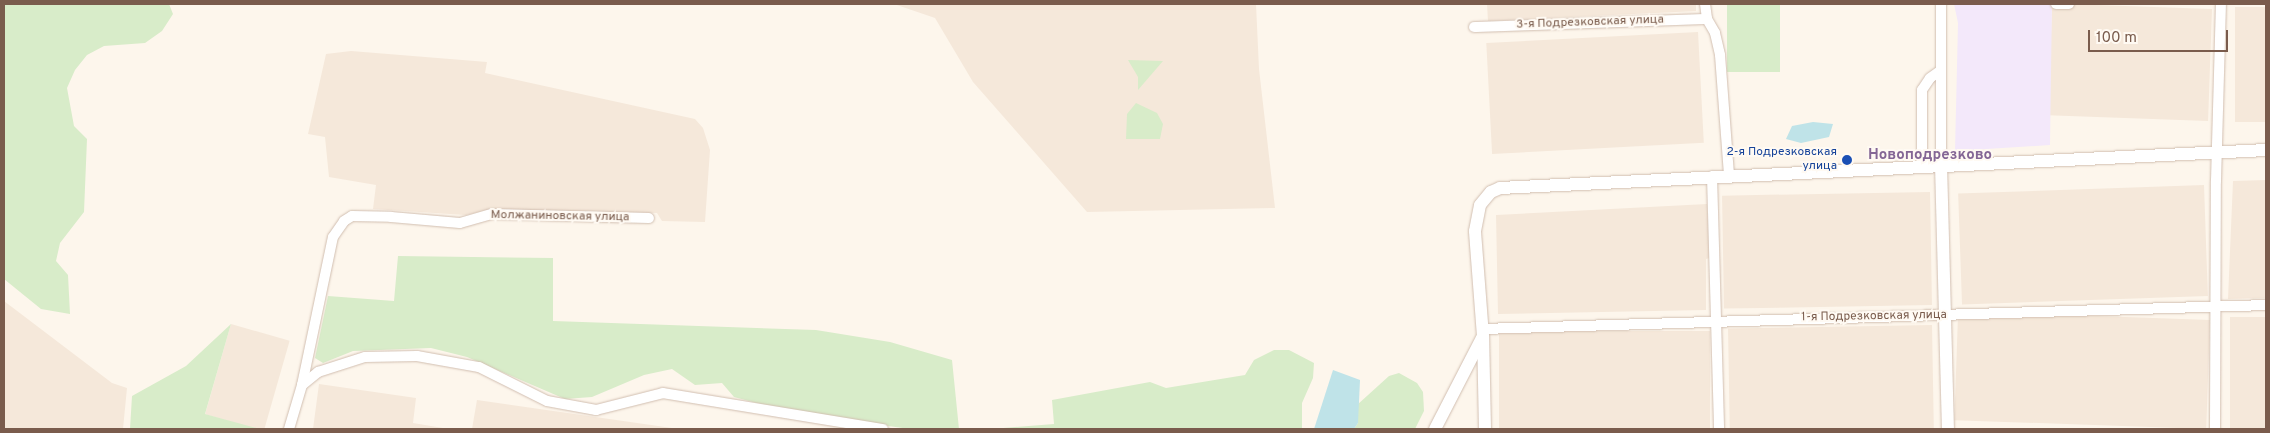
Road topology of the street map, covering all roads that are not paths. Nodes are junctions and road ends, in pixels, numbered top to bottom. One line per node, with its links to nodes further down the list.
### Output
1 (1705, 4): 6 (street)
2 (1941, 4): 8 (street)
3 (2056, 4): 4 (street)
4 (2069, 4)
5 (2221, 4): 10 (street)
6 (1707, 19): 7 (street, 3-я Подрезковская улица); 13 (street)
7 (1474, 27)
8 (1940, 71): 11 (street); 12 (street)
9 (2266, 150): 10 (street)
10 (2218, 151): 11 (street); 17 (street)
11 (1941, 164): 12 (street); 18 (street)
12 (1922, 165): 13 (street)
13 (1729, 175): 14 (street)
14 (1712, 176): 19 (street); 20 (street)
15 (649, 218): 21 (street, Молжаниновская улица)
16 (2266, 305): 17 (street, 1-я Подрезковская улица)
17 (2216, 306): 18 (street, 1-я Подрезковская улица); 28 (street)
18 (1946, 316): 19 (street, 1-я Подрезковская улица); 27 (street)
19 (1716, 321): 20 (street, 1-я Подрезковская улица); 26 (street)
20 (1482, 332): 24 (street); 25 (street)
21 (302, 384): 22 (street, Молжаниновская улица); 23 (street)
22 (289, 429)
23 (883, 429)
24 (1435, 429)
25 (1485, 429)
26 (1719, 429)
27 (1948, 429)
28 (2215, 429)

